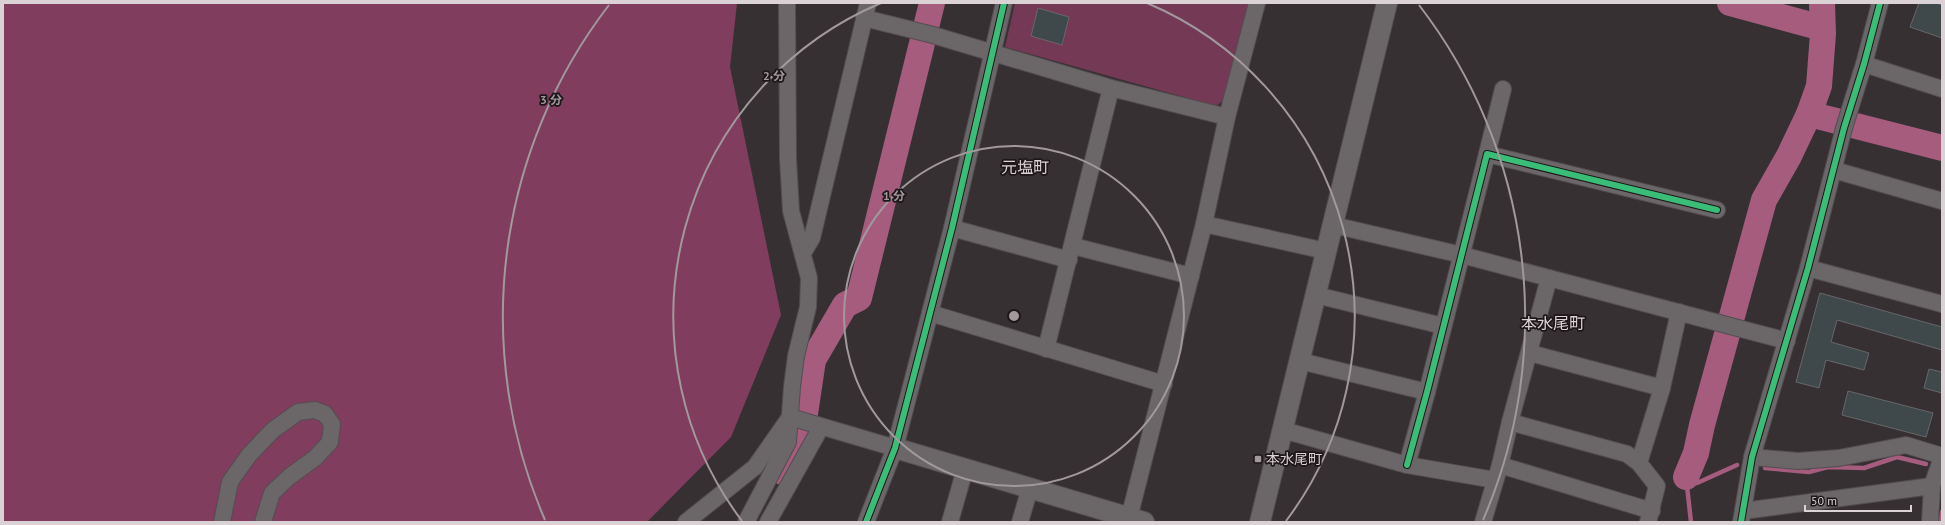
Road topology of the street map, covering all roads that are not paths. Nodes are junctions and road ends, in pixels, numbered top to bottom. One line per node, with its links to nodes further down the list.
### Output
1 (787, 3): 21 (street)
2 (1004, 3): 7 (street)
3 (1257, 3): 12 (street)
4 (1387, 3): 18 (street)
5 (1880, 3): 8 (street)
6 (866, 10): 7 (street); 21 (street)
7 (991, 53): 9 (street); 19 (street)
8 (1864, 64): 11 (street); 14 (street)
9 (1111, 88): 12 (street); 22 (street)
10 (1503, 89): 13 (street)
11 (1942, 89)
12 (1227, 118): 17 (street)
13 (1487, 154): 16 (street); 23 (street)
14 (1834, 170): 15 (street); 24 (street)
15 (1942, 201)
16 (1717, 210)
17 (1204, 224): 20 (street); 25 (street)
18 (1333, 225): 20 (street); 23 (street)
19 (952, 228): 22 (street); 30 (street)
20 (1326, 251): 27 (street)
21 (803, 253): 39 (street)
22 (1071, 253): 25 (street); 33 (street)
23 (1462, 255): 26 (street); 31 (street)
24 (1808, 268): 28 (street); 32 (street)
25 (1190, 276): 36 (street)
26 (1549, 278): 29 (street); 34 (street)
27 (1316, 295): 31 (street); 35 (street)
28 (1942, 304)
29 (1679, 312): 32 (street); 37 (street)
30 (930, 313): 33 (street); 43 (street)
31 (1444, 326): 38 (street)
32 (1787, 341): 45 (street)
33 (1046, 349): 36 (street)
34 (1530, 353): 37 (street); 40 (street)
35 (1300, 361): 38 (street); 42 (street)
36 (1164, 384): 55 (street)
37 (1662, 388): 46 (street)
38 (1427, 392): 47 (street)
39 (790, 418): 41 (street); 58 (street); 59 (street)
40 (1510, 422): 46 (street); 48 (street)
41 (821, 427): 43 (street); 60 (street)
42 (1283, 430): 47 (street); 64 (street)
43 (895, 448): 49 (street); 61 (street)
44 (1942, 456): 45 (street); 51 (street)
45 (1752, 457): 54 (street)
46 (1639, 463): 53 (street)
47 (1407, 465): 50 (street)
48 (1500, 465): 50 (street); 53 (street)
49 (965, 469): 52 (street); 62 (street)
50 (1496, 480): 65 (street)
51 (1932, 486): 54 (street); 66 (street)
52 (1030, 488): 55 (street); 63 (street)
53 (1650, 517)
54 (1742, 517)
55 (1136, 520)
56 (222, 522): 57 (street)
57 (263, 522)
58 (686, 522)
59 (746, 522)
60 (768, 522)
61 (866, 522)
62 (950, 522)
63 (1020, 522)
64 (1260, 522)
65 (1483, 522)
66 (1930, 522)

